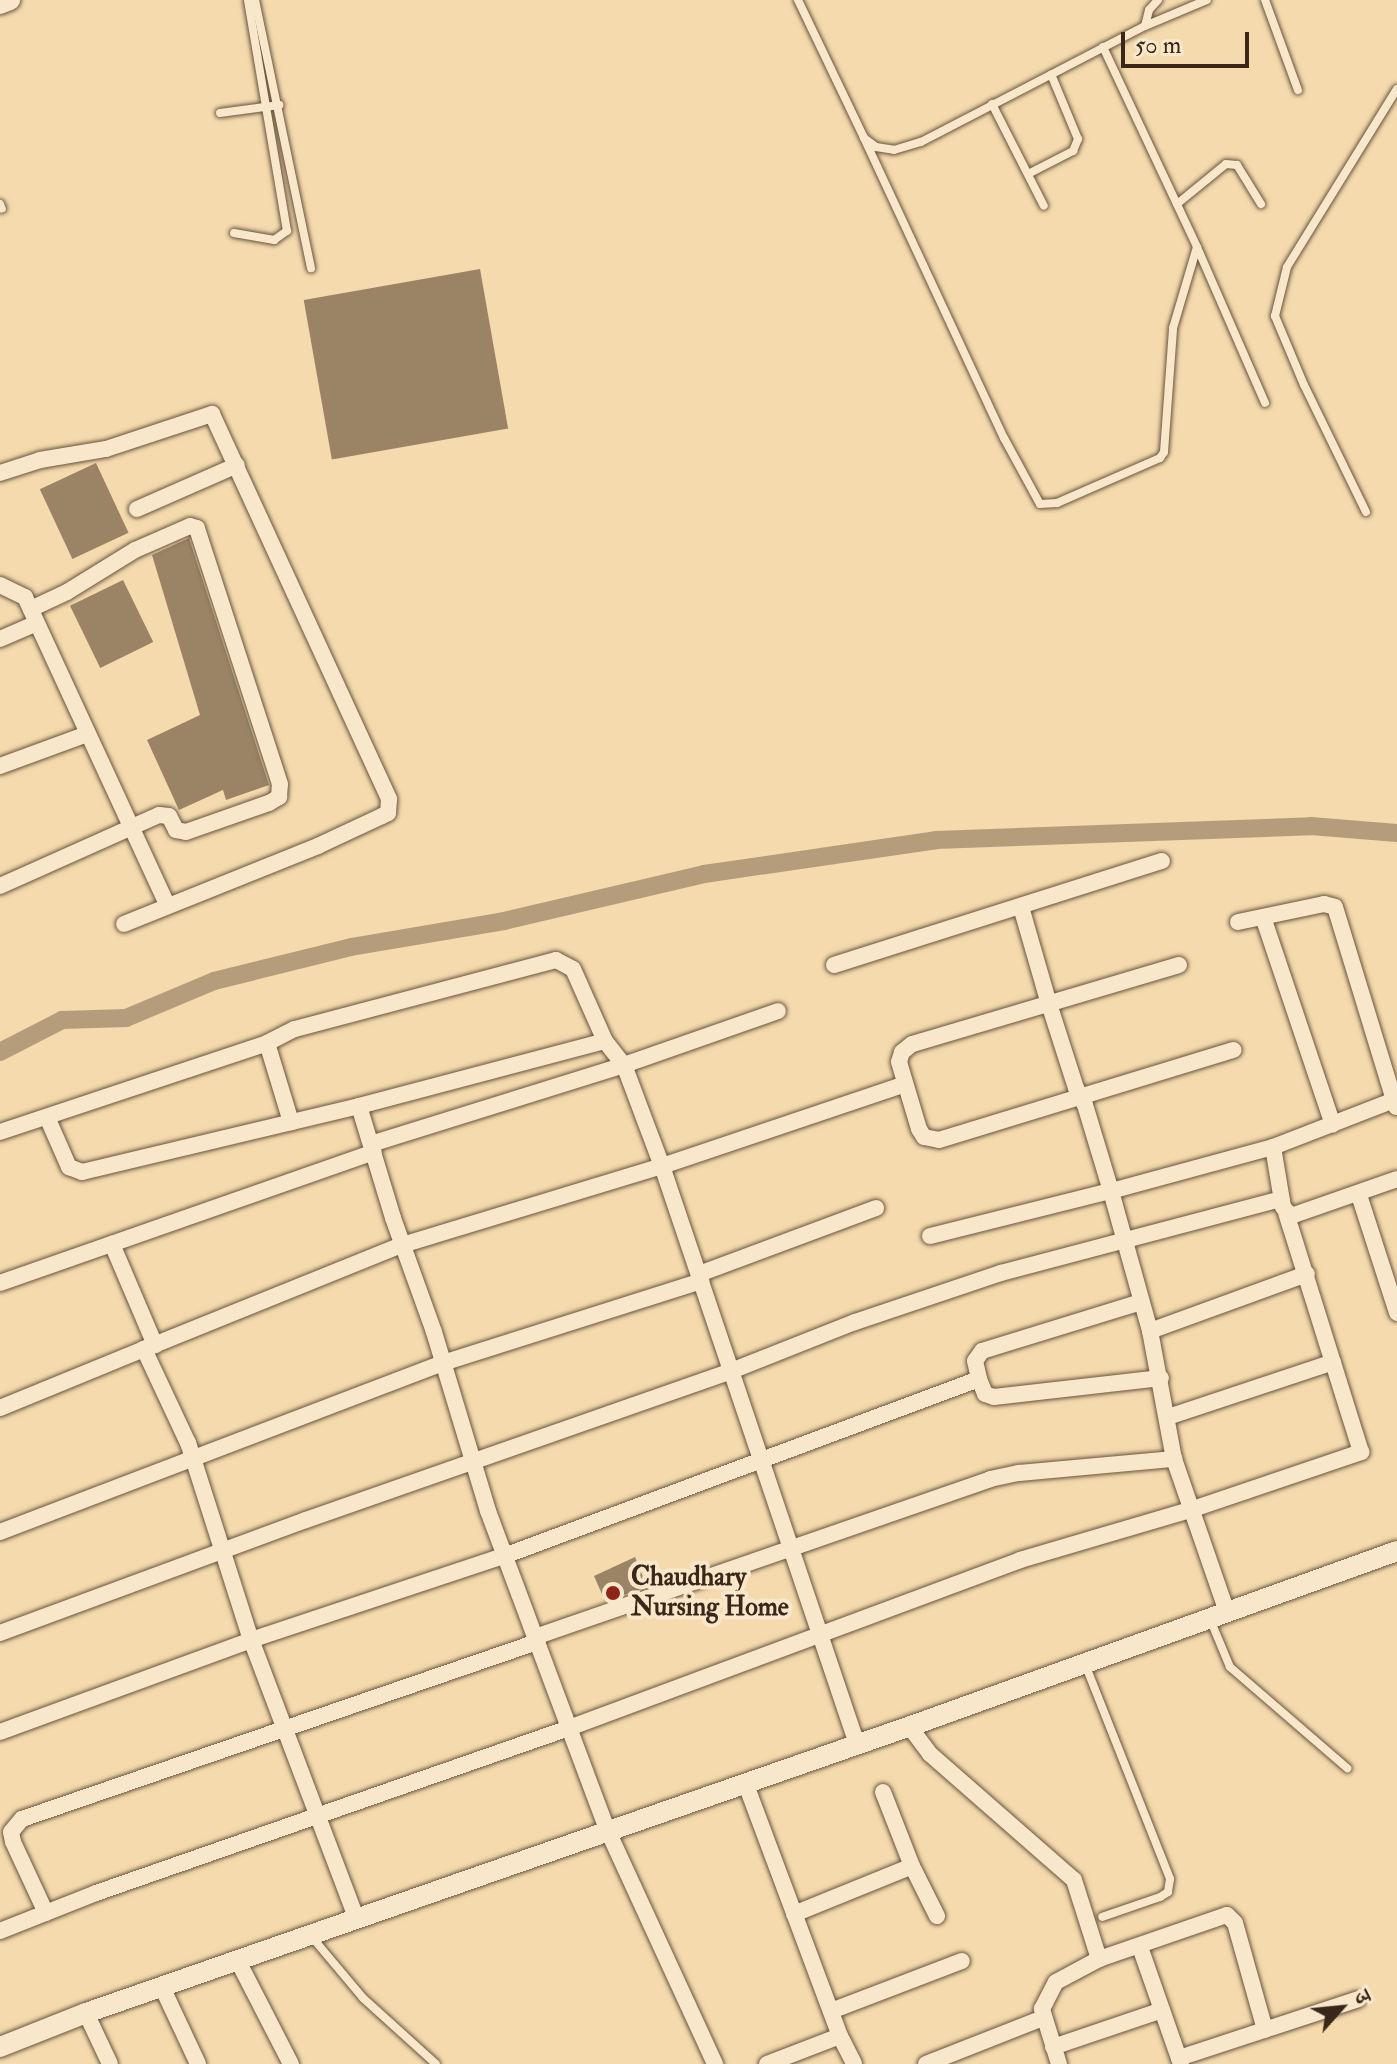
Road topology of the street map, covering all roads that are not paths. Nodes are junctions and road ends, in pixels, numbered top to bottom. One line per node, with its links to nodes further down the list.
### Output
1 (10, 0): 8 (street)
2 (248, 0): 16 (lane)
3 (255, 0): 15 (lane)
4 (798, 0): 18 (lane)
5 (1158, 0): 9 (lane)
6 (1207, 0): 9 (lane)
7 (1265, 0): 13 (lane)
8 (0, 4)
9 (1145, 26): 10 (lane)
10 (1103, 47): 11 (lane); 20 (lane)
11 (1051, 74): 14 (lane); 19 (lane)
12 (1397, 89): 30 (lane)
13 (1298, 90)
14 (992, 104): 18 (lane); 19 (lane)
15 (279, 105): 16 (lane); 25 (lane)
16 (263, 106): 17 (lane); 23 (lane)
17 (220, 113)
18 (864, 138): 24 (lane)
19 (1028, 174): 22 (lane)
20 (1177, 204): 21 (lane); 24 (lane)
21 (1261, 204)
22 (1044, 206)
23 (234, 233)
24 (1197, 247): 26 (lane)
25 (311, 268)
26 (1265, 403)
27 (237, 465): 28 (street); 29 (street); 39 (street)
28 (0, 473)
29 (137, 509)
30 (1366, 512)
31 (0, 585): 32 (street)
32 (34, 616): 33 (street); 34 (street); 36 (street)
33 (0, 639)
34 (87, 734): 35 (street); 36 (street)
35 (0, 766)
36 (131, 830): 38 (street); 39 (street)
37 (1162, 861): 40 (street)
38 (0, 886)
39 (167, 905): 43 (street)
40 (1021, 907): 44 (street); 46 (street)
41 (1263, 917): 42 (street); 54 (street); 58 (street)
42 (1238, 922)
43 (124, 924)
44 (834, 965)
45 (1179, 965): 46 (street)
46 (1049, 1004): 52 (street); 53 (street)
47 (778, 1011): 51 (street)
48 (605, 1041): 49 (street); 51 (street); 55 (street)
49 (267, 1043): 56 (street); 57 (street)
50 (1234, 1050): 53 (street)
51 (624, 1065): 61 (street); 62 (street)
52 (903, 1085): 53 (street); 62 (street)
53 (1082, 1097): 64 (street)
54 (1395, 1104): 58 (street)
55 (359, 1106): 57 (street); 61 (street)
56 (47, 1117): 57 (street); 59 (street)
57 (291, 1122)
58 (1333, 1125): 60 (street)
59 (0, 1132)
60 (1273, 1147): 64 (street); 66 (street)
61 (373, 1148): 70 (street); 71 (street)
62 (662, 1166): 71 (street); 73 (street)
63 (1397, 1179): 65 (street)
64 (1111, 1191): 68 (street); 69 (street)
65 (1359, 1195): 66 (street); 76 (street)
66 (1284, 1206): 69 (street); 72 (street)
67 (876, 1208): 73 (street)
68 (930, 1236)
69 (1123, 1239): 75 (street); 81 (street)
70 (112, 1244): 74 (street); 78 (street)
71 (402, 1245): 78 (street); 80 (street)
72 (1307, 1274): 77 (street); 79 (street)
73 (700, 1277): 80 (street); 81 (street)
74 (0, 1283)
75 (1141, 1302): 77 (street); 83 (street)
76 (1397, 1313)
77 (1150, 1331): 82 (street)
78 (150, 1347): 84 (street); 88 (street)
79 (1333, 1362): 85 (street); 90 (street)
80 (443, 1363): 88 (street); 89 (street)
81 (731, 1371): 86 (street); 89 (street)
82 (1161, 1378): 83 (street); 85 (street)
83 (979, 1379): 86 (street)
84 (0, 1408)
85 (1168, 1417): 87 (street)
86 (761, 1458): 92 (street); 95 (street)
87 (1174, 1459): 90 (street); 92 (street)
88 (192, 1460): 91 (street); 94 (street)
89 (472, 1461): 94 (street); 95 (street)
90 (1190, 1510): 96 (street); 98 (street)
91 (0, 1532)
92 (790, 1546): 98 (street); 99 (street)
93 (1397, 1551): 96 (street)
94 (222, 1553): 97 (street); 100 (street)
95 (504, 1556): 99 (street); 100 (street)
96 (1218, 1615): 101 (street); 107 (lane)
97 (0, 1633)
98 (820, 1633): 103 (street); 106 (street)
99 (536, 1639): 103 (street); 104 (street)
100 (251, 1640): 104 (street); 105 (street)
101 (1085, 1663): 102 (street); 116 (lane)
102 (909, 1726): 106 (street); 121 (street)
103 (569, 1728): 110 (street); 111 (street)
104 (284, 1731): 110 (street); 113 (street)
105 (0, 1732)
106 (857, 1744): 108 (street)
107 (1347, 1768)
108 (745, 1782): 111 (street); 114 (street)
109 (883, 1792): 112 (street)
110 (315, 1816): 113 (street); 117 (street)
111 (607, 1829): 117 (street); 139 (street)
112 (912, 1866): 114 (street); 115 (street)
113 (46, 1913): 118 (street)
114 (794, 1914): 127 (street)
115 (937, 1916)
116 (1102, 1917)
117 (357, 1920): 119 (street)
118 (0, 1931)
119 (311, 1936): 122 (street); 138 (lane)
120 (1140, 1947): 121 (street); 126 (street); 130 (street)
121 (1099, 1959): 129 (street)
122 (238, 1961): 124 (street); 137 (street)
123 (962, 1961): 127 (street)
124 (162, 1987): 128 (street); 136 (street)
125 (1358, 1999): 130 (street)
126 (1162, 2010): 133 (street); 134 (street)
127 (831, 2011): 131 (street)
128 (86, 2013): 132 (street); 135 (street)
129 (1043, 2018): 133 (street); 142 (street)
130 (1265, 2030): 134 (street)
131 (840, 2036): 140 (street); 141 (street)
132 (1, 2045)
133 (1053, 2047): 143 (street)
134 (1180, 2061)
135 (110, 2064)
136 (198, 2064)
137 (291, 2064)
138 (436, 2064)
139 (715, 2064)
140 (767, 2064)
141 (854, 2064)
142 (926, 2064)
143 (1059, 2064)

